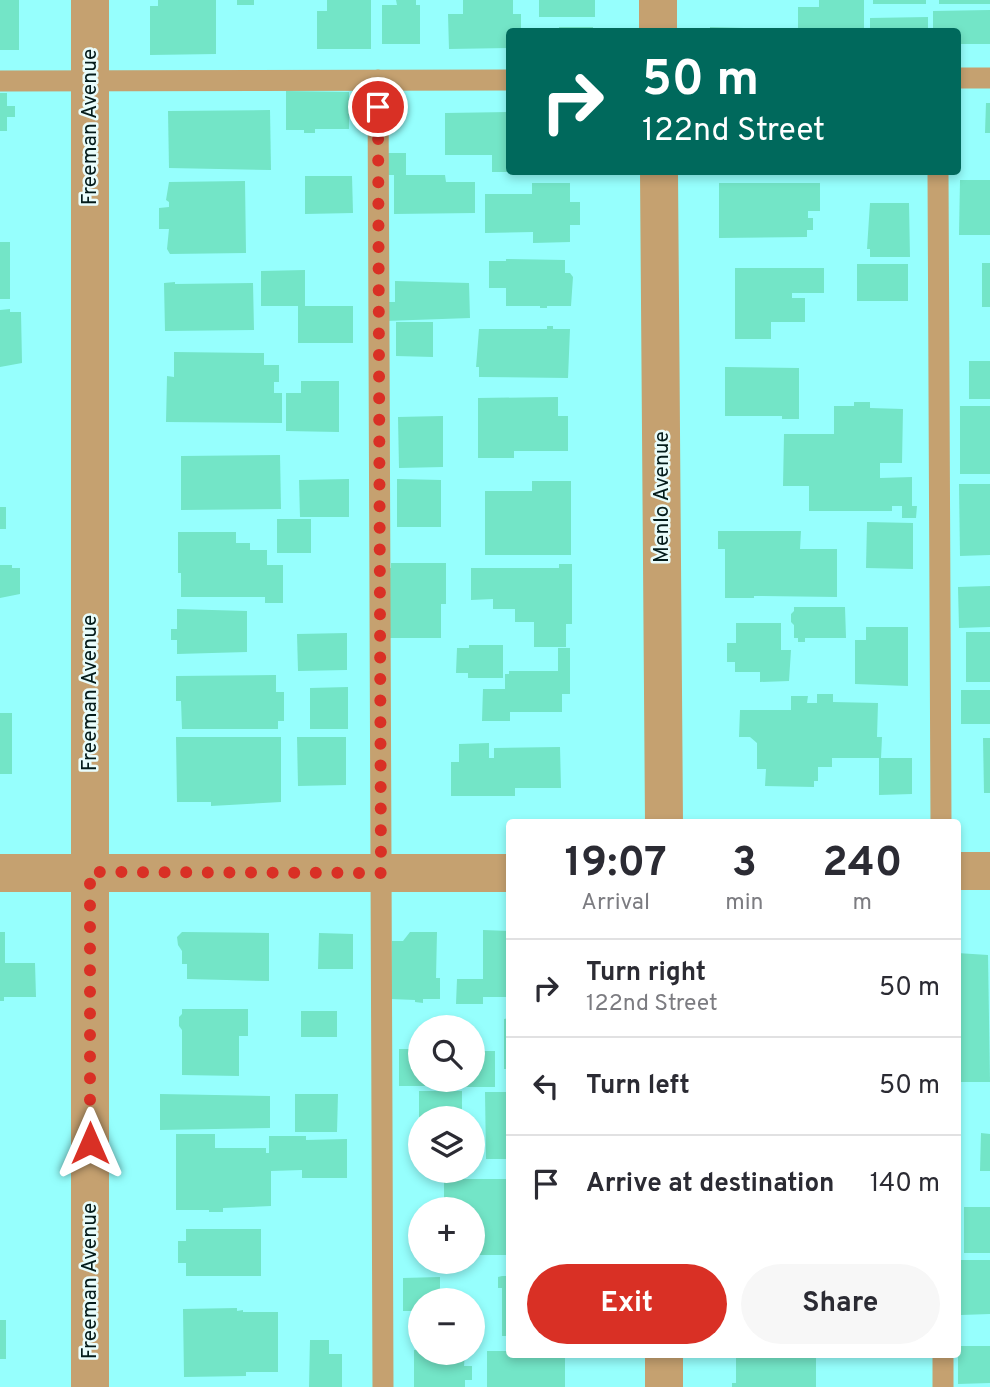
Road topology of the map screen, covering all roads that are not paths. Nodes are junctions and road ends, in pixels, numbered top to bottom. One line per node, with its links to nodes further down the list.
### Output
1 (90, 0): 9 (street, Freeman Avenue)
2 (658, 0): 3 (street)
3 (658, 28)
4 (961, 78): 5 (lane)
5 (990, 78)
6 (378, 80): 7 (lane); 9 (lane); 18 (lane)
7 (506, 80)
8 (0, 81): 9 (lane)
9 (90, 81): 16 (street, Freeman Avenue)
10 (659, 175): 12 (street, Menlo Avenue)
11 (938, 175): 13 (lane)
12 (664, 819)
13 (941, 819)
14 (961, 871): 15 (street)
15 (990, 871)
16 (90, 872): 17 (street); 18 (street); 22 (street, Freeman Avenue)
17 (0, 873)
18 (381, 873): 19 (street); 23 (lane)
19 (506, 873)
20 (664, 1358): 24 (street)
21 (943, 1358): 25 (lane)
22 (90, 1387)
23 (383, 1387)
24 (664, 1387)
25 (943, 1387)

